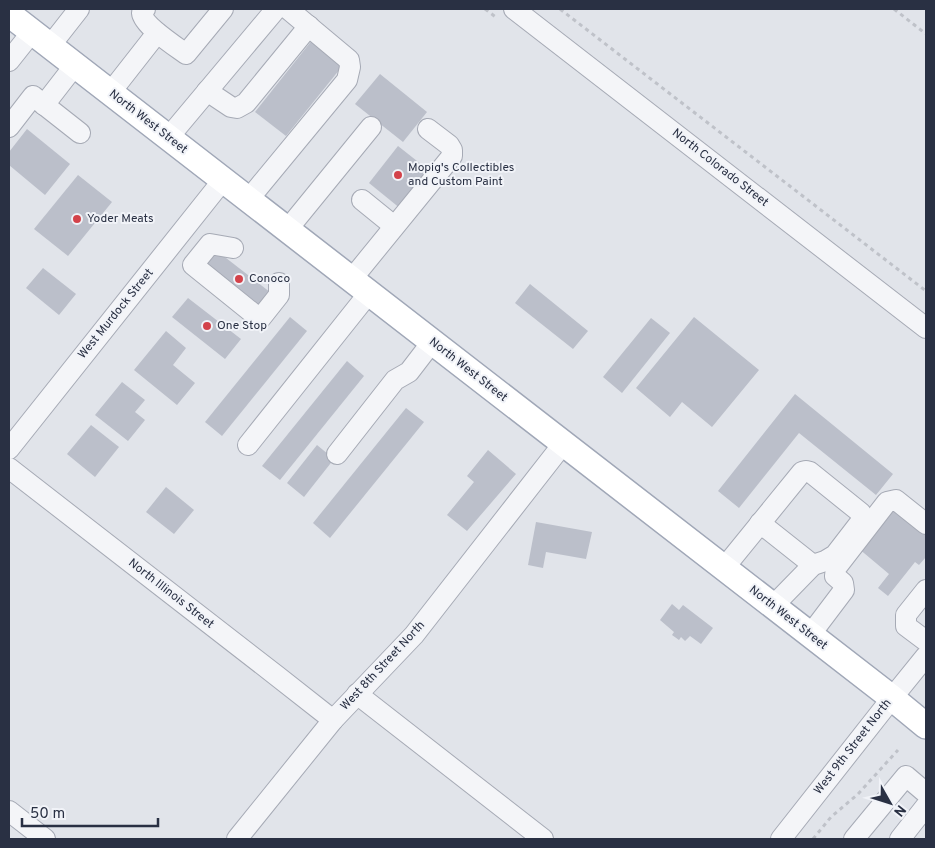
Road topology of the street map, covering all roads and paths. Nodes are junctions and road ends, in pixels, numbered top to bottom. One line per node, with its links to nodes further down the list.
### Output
1 (79, 9): 12 (street)
2 (145, 9): 10 (street)
3 (223, 9): 10 (street)
4 (278, 9): 9 (street); 15 (street)
5 (514, 9): 32 (street, North Colorado Street)
6 (560, 9): 31 (path)
7 (894, 9): 11 (path)
8 (9, 14): 12 (main road, North West Street)
9 (309, 26): 15 (street); 24 (street)
10 (157, 33): 16 (street)
11 (926, 34)
12 (41, 39): 13 (street); 14 (main road, North West Street)
13 (9, 61)
14 (74, 65): 16 (main road, North West Street); 17 (street)
15 (207, 91): 22 (street)
16 (110, 93): 22 (main road, North West Street)
17 (44, 105): 18 (street); 21 (street)
18 (9, 127)
19 (371, 127): 27 (street)
20 (428, 129): 26 (street)
21 (80, 133)
22 (168, 138): 23 (main road, North West Street)
23 (223, 180): 24 (main road, North West Street); 36 (street, West Murdock Street)
24 (248, 200): 27 (main road, North West Street)
25 (362, 200): 26 (street)
26 (394, 226): 30 (street)
27 (287, 230): 30 (main road, North West Street)
28 (234, 248): 29 (street)
29 (279, 283)
30 (360, 286): 33 (main road, North West Street); 35 (street)
31 (926, 291)
32 (926, 328)
33 (432, 342): 34 (main road, North West Street); 37 (street)
34 (563, 444): 42 (main road, North West Street); 48 (street, West 8th Street North)
35 (248, 445)
36 (9, 449)
37 (337, 454)
38 (9, 468): 50 (street, North Illinois Street)
39 (760, 524): 41 (street); 41 (street); 42 (street)
40 (926, 524): 45 (street)
41 (813, 564): 44 (street)
42 (724, 568): 44 (main road, North West Street)
43 (926, 590): 46 (street)
44 (773, 606): 45 (main road, North West Street)
45 (810, 635): 49 (main road, North West Street)
46 (926, 641)
47 (926, 656): 49 (street, West 9th Street North)
48 (357, 694): 50 (street, West 8th Street North); 58 (street)
49 (892, 698): 51 (main road, North West Street); 59 (street, West 9th Street North)
50 (332, 720): 57 (street, West 8th Street North)
51 (926, 726)
52 (898, 750): 60 (path)
53 (926, 793): 61 (street)
54 (926, 806): 62 (street)
55 (9, 811): 56 (street)
56 (45, 839)
57 (237, 839)
58 (543, 839)
59 (780, 839)
60 (812, 839)
61 (854, 839)
62 (900, 839)

